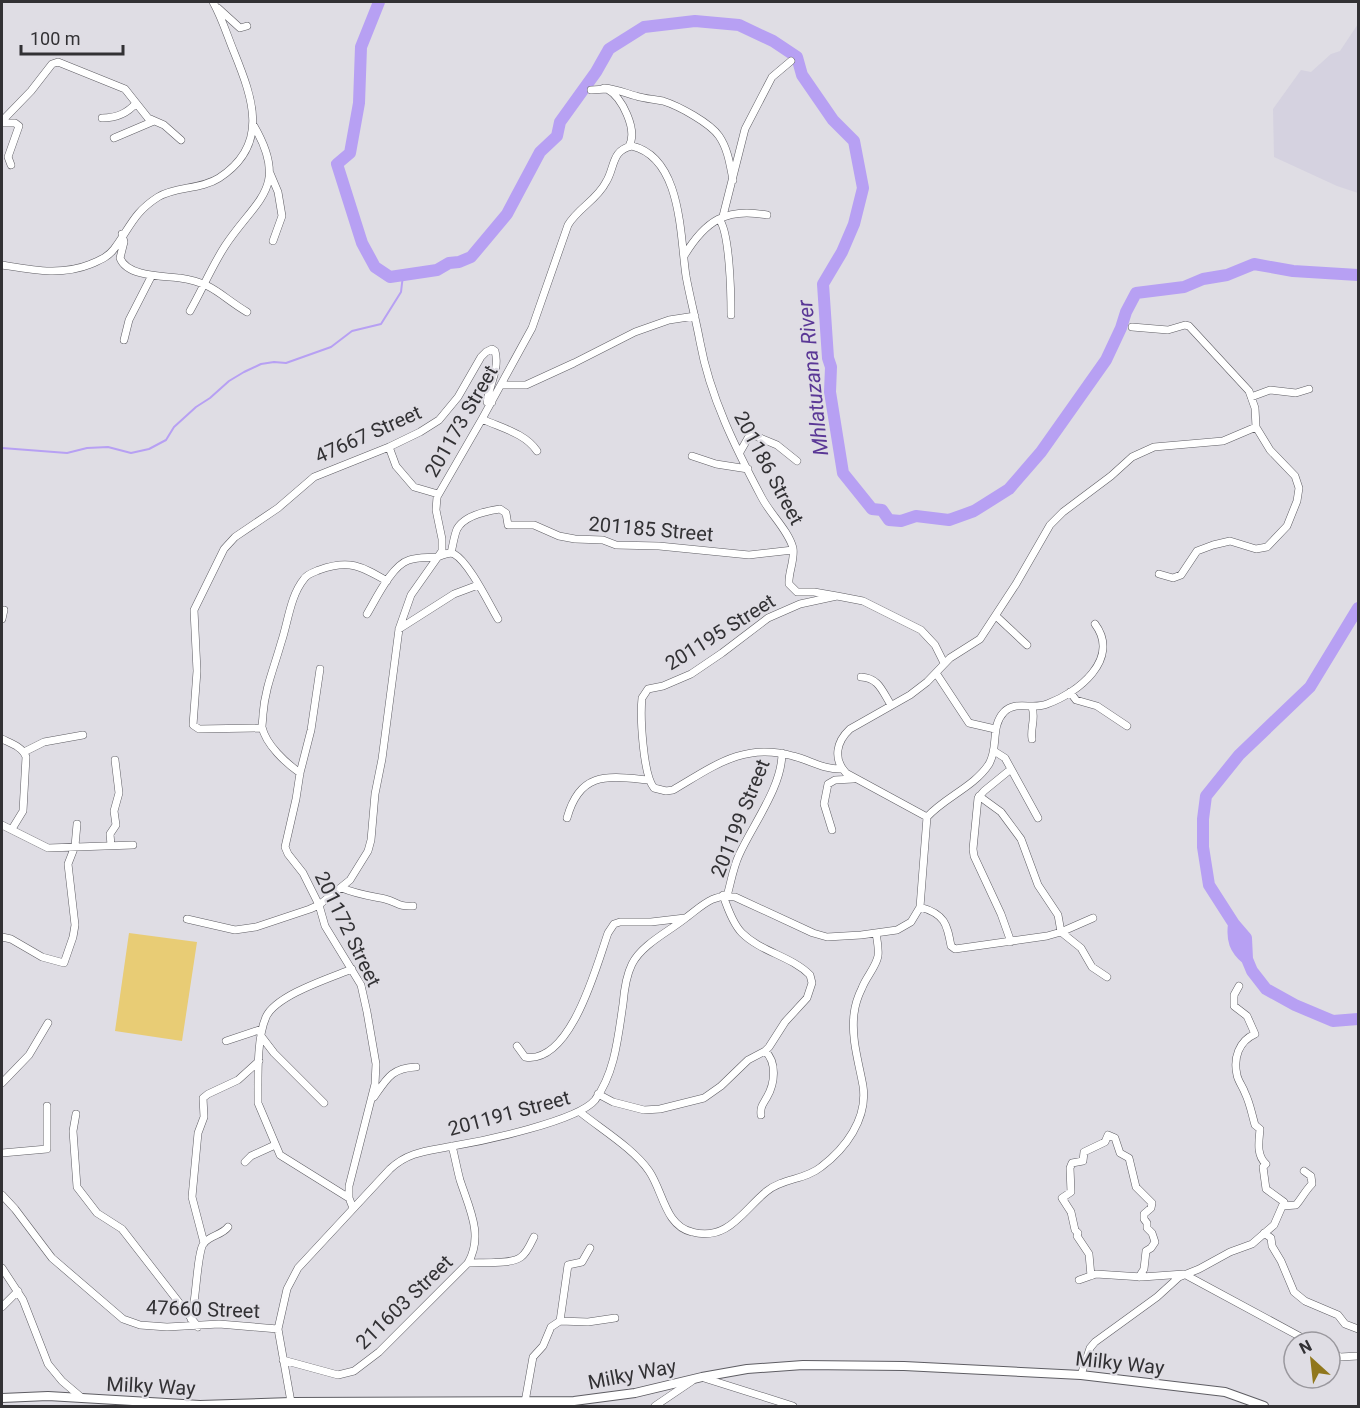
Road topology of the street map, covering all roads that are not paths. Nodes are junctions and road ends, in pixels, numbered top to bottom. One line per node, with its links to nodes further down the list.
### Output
1 (215, 4): 2 (street); 10 (street)
2 (247, 26)
3 (791, 61): 16 (street)
4 (604, 88): 5 (street); 13 (street); 16 (street)
5 (591, 90)
6 (136, 103): 7 (street); 8 (street); 9 (street)
7 (102, 118)
8 (154, 121): 11 (street); 12 (street)
9 (2, 122): 14 (street)
10 (254, 126): 15 (street); 19 (street)
11 (114, 138)
12 (181, 140)
13 (629, 146): 21 (street, 201186 Street); 31 (street, 201173 Street)
14 (11, 165)
15 (270, 173): 20 (street); 24 (street)
16 (733, 180): 18 (street)
17 (767, 215): 18 (street)
18 (721, 217): 21 (street); 27 (street)
19 (122, 234): 22 (street); 23 (street)
20 (273, 241)
21 (684, 256): 28 (street, 201186 Street)
22 (2, 266)
23 (151, 277): 24 (street); 30 (street)
24 (205, 283): 25 (street); 26 (street)
25 (190, 311)
26 (247, 312)
27 (731, 315)
28 (695, 316): 31 (street); 39 (street, 201186 Street)
29 (1132, 327): 33 (street)
30 (124, 340)
31 (501, 385): 34 (street, 201173 Street)
32 (1309, 389): 33 (street)
33 (1251, 397): 36 (street)
34 (492, 402): 35 (street, 201173 Street); 37 (street, 47667 Street)
35 (482, 419): 38 (street); 43 (street, 201173 Street)
36 (1256, 427): 47 (street); 53 (street)
37 (389, 447): 43 (street); 67 (street, 47667 Street)
38 (537, 451)
39 (740, 452): 41 (street); 42 (street, 201186 Street)
40 (692, 456): 42 (street)
41 (797, 461)
42 (748, 469): 44 (street, 201186 Street)
43 (438, 494): 46 (street, 201173 Street)
44 (793, 550): 45 (street, 201185 Street); 50 (street, 201186 Street)
45 (451, 553): 46 (street); 49 (street)
46 (440, 557): 48 (street); 57 (street)
47 (1159, 574)
48 (387, 581): 52 (street); 67 (street)
49 (478, 585): 55 (street); 57 (street)
50 (837, 596): 59 (street, 201195 Street); 80 (street, 201195 Street)
51 (4, 610): 54 (street)
52 (367, 614)
53 (996, 616): 58 (street); 59 (street)
54 (2, 620)
55 (498, 620)
56 (1095, 624): 63 (street)
57 (399, 629): 92 (street)
58 (1027, 645)
59 (944, 663): 61 (street)
60 (320, 669): 78 (street, 201172 Street)
61 (936, 673): 64 (street); 68 (street)
62 (861, 677): 64 (street)
63 (1070, 692): 65 (street); 66 (street)
64 (891, 705): 76 (street)
65 (1032, 707): 68 (street); 71 (street)
66 (1127, 726)
67 (262, 728): 78 (street)
68 (995, 729): 72 (street)
69 (83, 735): 73 (street)
70 (2, 739): 73 (street)
71 (1032, 739)
72 (994, 751): 77 (street); 82 (street)
73 (24, 752): 87 (street)
74 (782, 753): 76 (street); 80 (street); 93 (street, 201199 Street)
75 (115, 760): 89 (street)
76 (842, 769): 79 (street)
77 (1011, 770): 81 (street); 84 (street)
78 (300, 773): 94 (street, 201172 Street)
79 (856, 779): 82 (street); 88 (street)
80 (648, 780): 83 (street)
81 (980, 796): 100 (street); 103 (street)
82 (927, 817): 96 (street)
83 (567, 818)
84 (1038, 818)
85 (77, 824): 91 (street)
86 (2, 825): 87 (street)
87 (12, 829): 91 (street)
88 (832, 830)
89 (111, 845): 90 (street); 91 (street)
90 (133, 845)
91 (75, 846): 102 (street)
92 (342, 888): 94 (street); 95 (street)
93 (725, 896): 97 (street, 201191 Street); 101 (street); 111 (street)
94 (319, 905): 99 (street); 104 (street, 201172 Street)
95 (413, 906)
96 (920, 907): 101 (street); 103 (street)
97 (686, 918): 110 (street); 115 (street, 201191 Street)
98 (1093, 918): 100 (street)
99 (187, 919)
100 (1061, 932): 103 (street); 105 (street)
101 (876, 933): 119 (street)
102 (2, 937)
103 (1011, 942)
104 (352, 969): 108 (street); 116 (street, 201172 Street)
105 (1107, 977)
106 (1239, 986): 129 (street)
107 (48, 1023): 114 (street)
108 (262, 1032): 109 (street); 112 (street); 117 (street)
109 (226, 1041)
110 (517, 1046)
111 (765, 1051): 115 (street); 121 (street)
112 (260, 1061): 122 (street); 134 (street)
113 (416, 1067): 116 (street)
114 (2, 1083)
115 (598, 1094): 119 (street, 201191 Street)
116 (371, 1102): 128 (street, 201172 Street)
117 (324, 1104)
118 (47, 1106): 124 (street)
119 (580, 1112): 123 (street, 201191 Street)
120 (76, 1114): 145 (street)
121 (761, 1115)
122 (274, 1145): 125 (street); 128 (street)
123 (452, 1146): 130 (street, 201191 Street); 136 (street, 211603 Street)
124 (2, 1153)
125 (245, 1162)
126 (1304, 1171): 129 (street)
127 (2, 1195): 147 (street, 47660 Street)
128 (349, 1198): 130 (street)
129 (1283, 1206): 132 (street)
130 (353, 1208): 148 (street, 201191 Street)
131 (228, 1227): 134 (street)
132 (1264, 1233): 138 (street); 149 (street)
133 (534, 1237): 136 (street)
134 (204, 1243): 145 (street)
135 (590, 1248): 146 (street)
136 (468, 1263): 153 (street, 211603 Street)
137 (2, 1268): 142 (street)
138 (1184, 1274): 140 (street); 150 (street); 154 (street)
139 (1090, 1276): 140 (street); 140 (street); 141 (street)
140 (1139, 1277)
141 (1079, 1280)
142 (18, 1291): 143 (street); 157 (street)
143 (2, 1307)
144 (615, 1318): 146 (street)
145 (191, 1319): 147 (street)
146 (560, 1321): 158 (street)
147 (198, 1327): 148 (street, 47660 Street)
148 (279, 1329): 153 (street, 201191 Street)
149 (1359, 1329)
150 (1288, 1330)
151 (1359, 1356): 152 (street)
152 (1342, 1357)
153 (283, 1360): 159 (street, 201191 Street)
154 (1082, 1375): 155 (street, Milky Way); 162 (street, Milky Way)
155 (698, 1378): 158 (street, Milky Way); 160 (street); 161 (street)
156 (2, 1398): 157 (street, Milky Way)
157 (82, 1398): 159 (street, Milky Way)
158 (525, 1402): 159 (street, Milky Way)
159 (290, 1405)
160 (655, 1407)
161 (793, 1407)
162 (1264, 1407)

